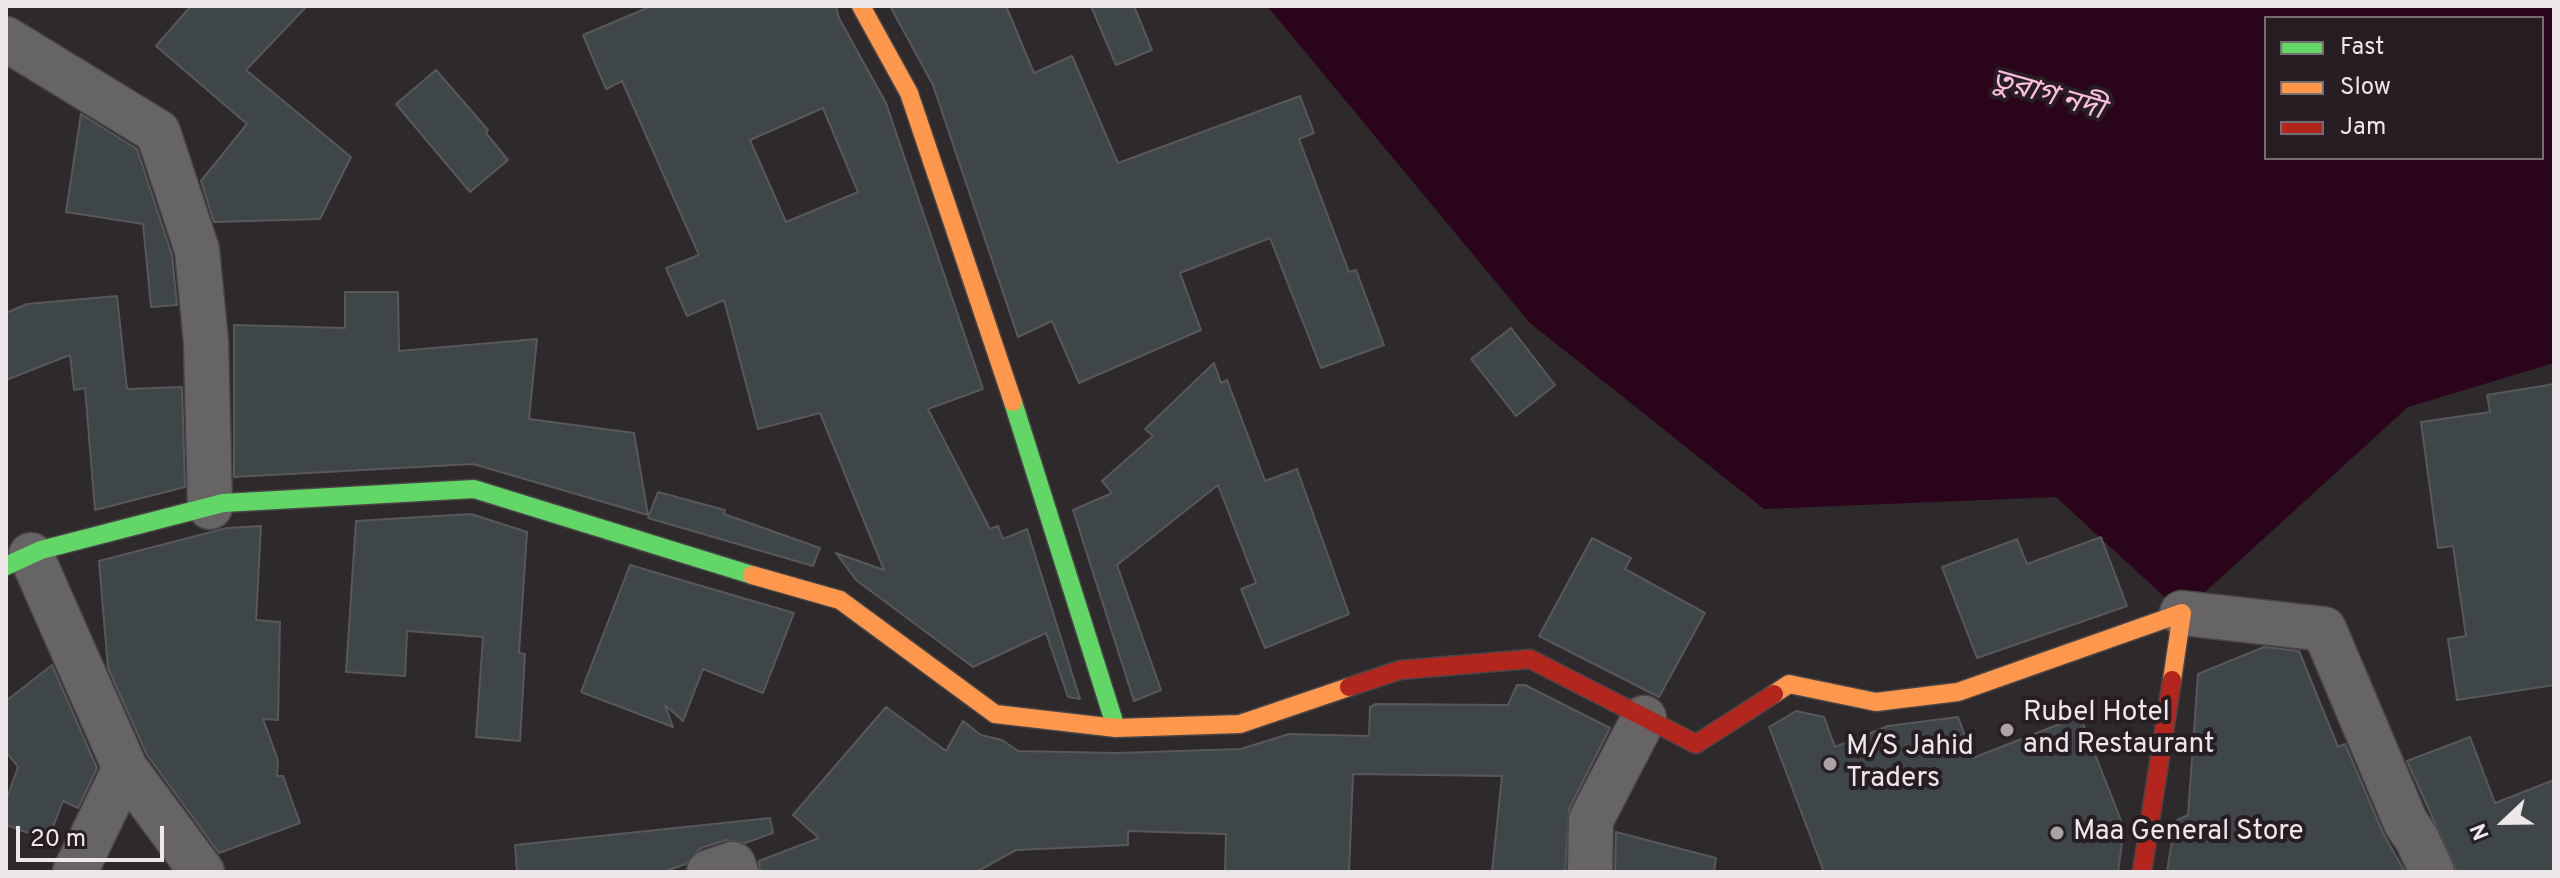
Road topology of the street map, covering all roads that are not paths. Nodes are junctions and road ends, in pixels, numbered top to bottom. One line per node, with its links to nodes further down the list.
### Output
1 (861, 6): 7 (street)
2 (6, 39): 3 (street)
3 (210, 507): 4 (street); 7 (street)
4 (18, 561): 8 (street)
5 (2182, 613): 6 (street); 14 (street); 15 (street)
6 (1644, 718): 7 (street); 13 (street)
7 (1116, 728)
8 (125, 768): 9 (street); 10 (street)
9 (75, 872)
10 (202, 872)
11 (709, 872): 12 (street)
12 (736, 872)
13 (1590, 872)
14 (2142, 872)
15 (2432, 872)

